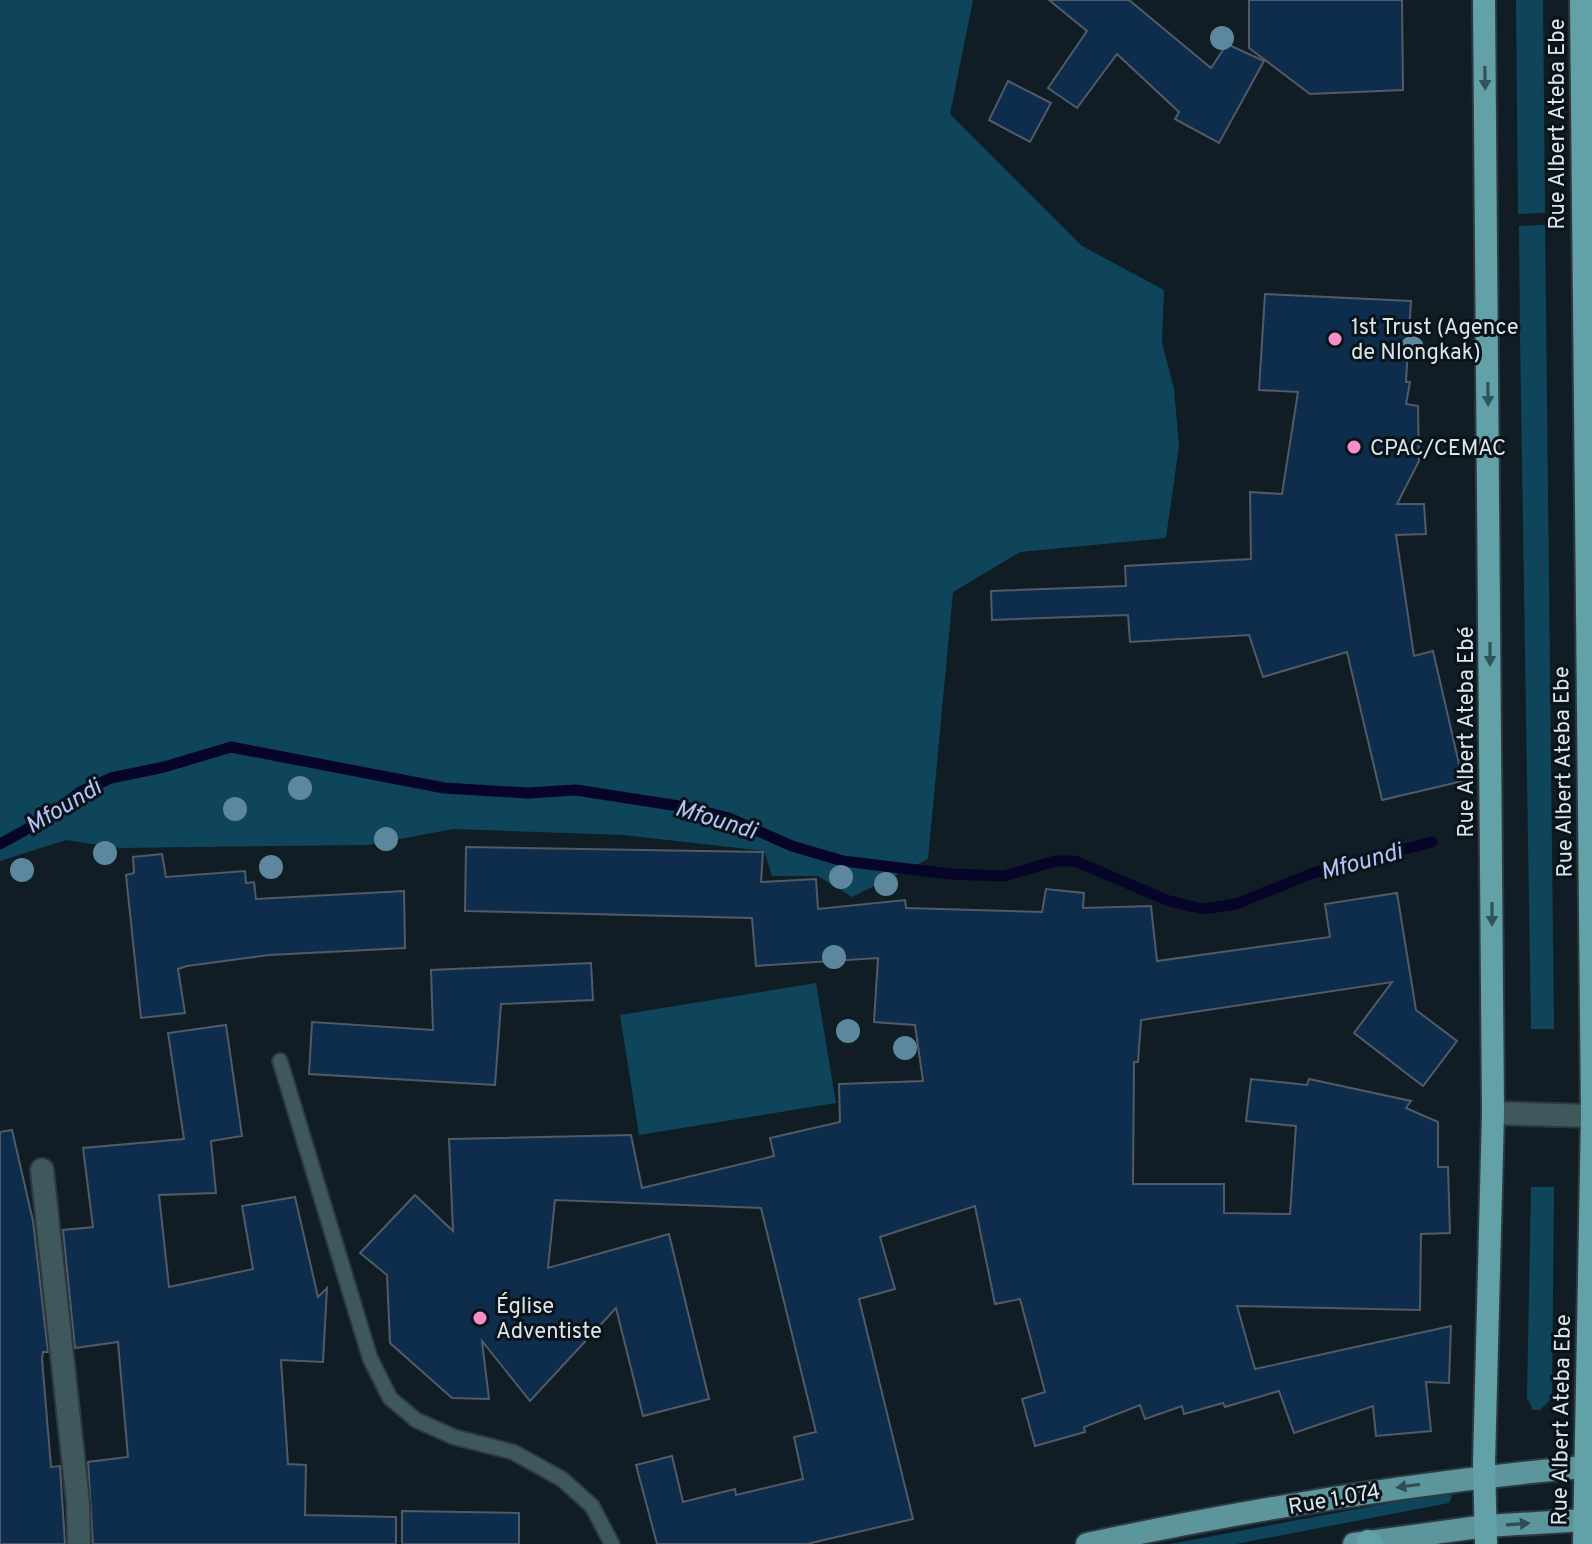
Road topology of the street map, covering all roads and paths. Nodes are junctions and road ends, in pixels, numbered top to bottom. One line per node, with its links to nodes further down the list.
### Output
1 (1484, 0): 5 (highway, Rue Albert Ateba Ebé, one-way to 5)
2 (1581, 0): 3 (highway, Rue Albert Ateba Ebe)
3 (1587, 237): 6 (highway, Rue Albert Ateba Ebe)
4 (280, 1061): 14 (lane)
5 (1493, 1113): 6 (street); 9 (highway, Rue Albert Ateba Ebé)
6 (1592, 1116): 8 (highway, Rue Albert Ateba Ebe)
7 (42, 1170): 13 (street)
8 (1583, 1467): 9 (main road, Rue 1.074); 10 (highway, Rue Albert Ateba Ebe)
9 (1485, 1469): 11 (highway, Rue Albert Ateba Ebé); 15 (main road, Rue 1.074, one-way to 15)
10 (1584, 1520): 11 (main road, one-way to 10); 16 (highway, Rue Albert Ateba Ebe)
11 (1486, 1535): 12 (main road)
12 (1364, 1543)
13 (79, 1544)
14 (612, 1544)
15 (1087, 1544)
16 (1584, 1544)

